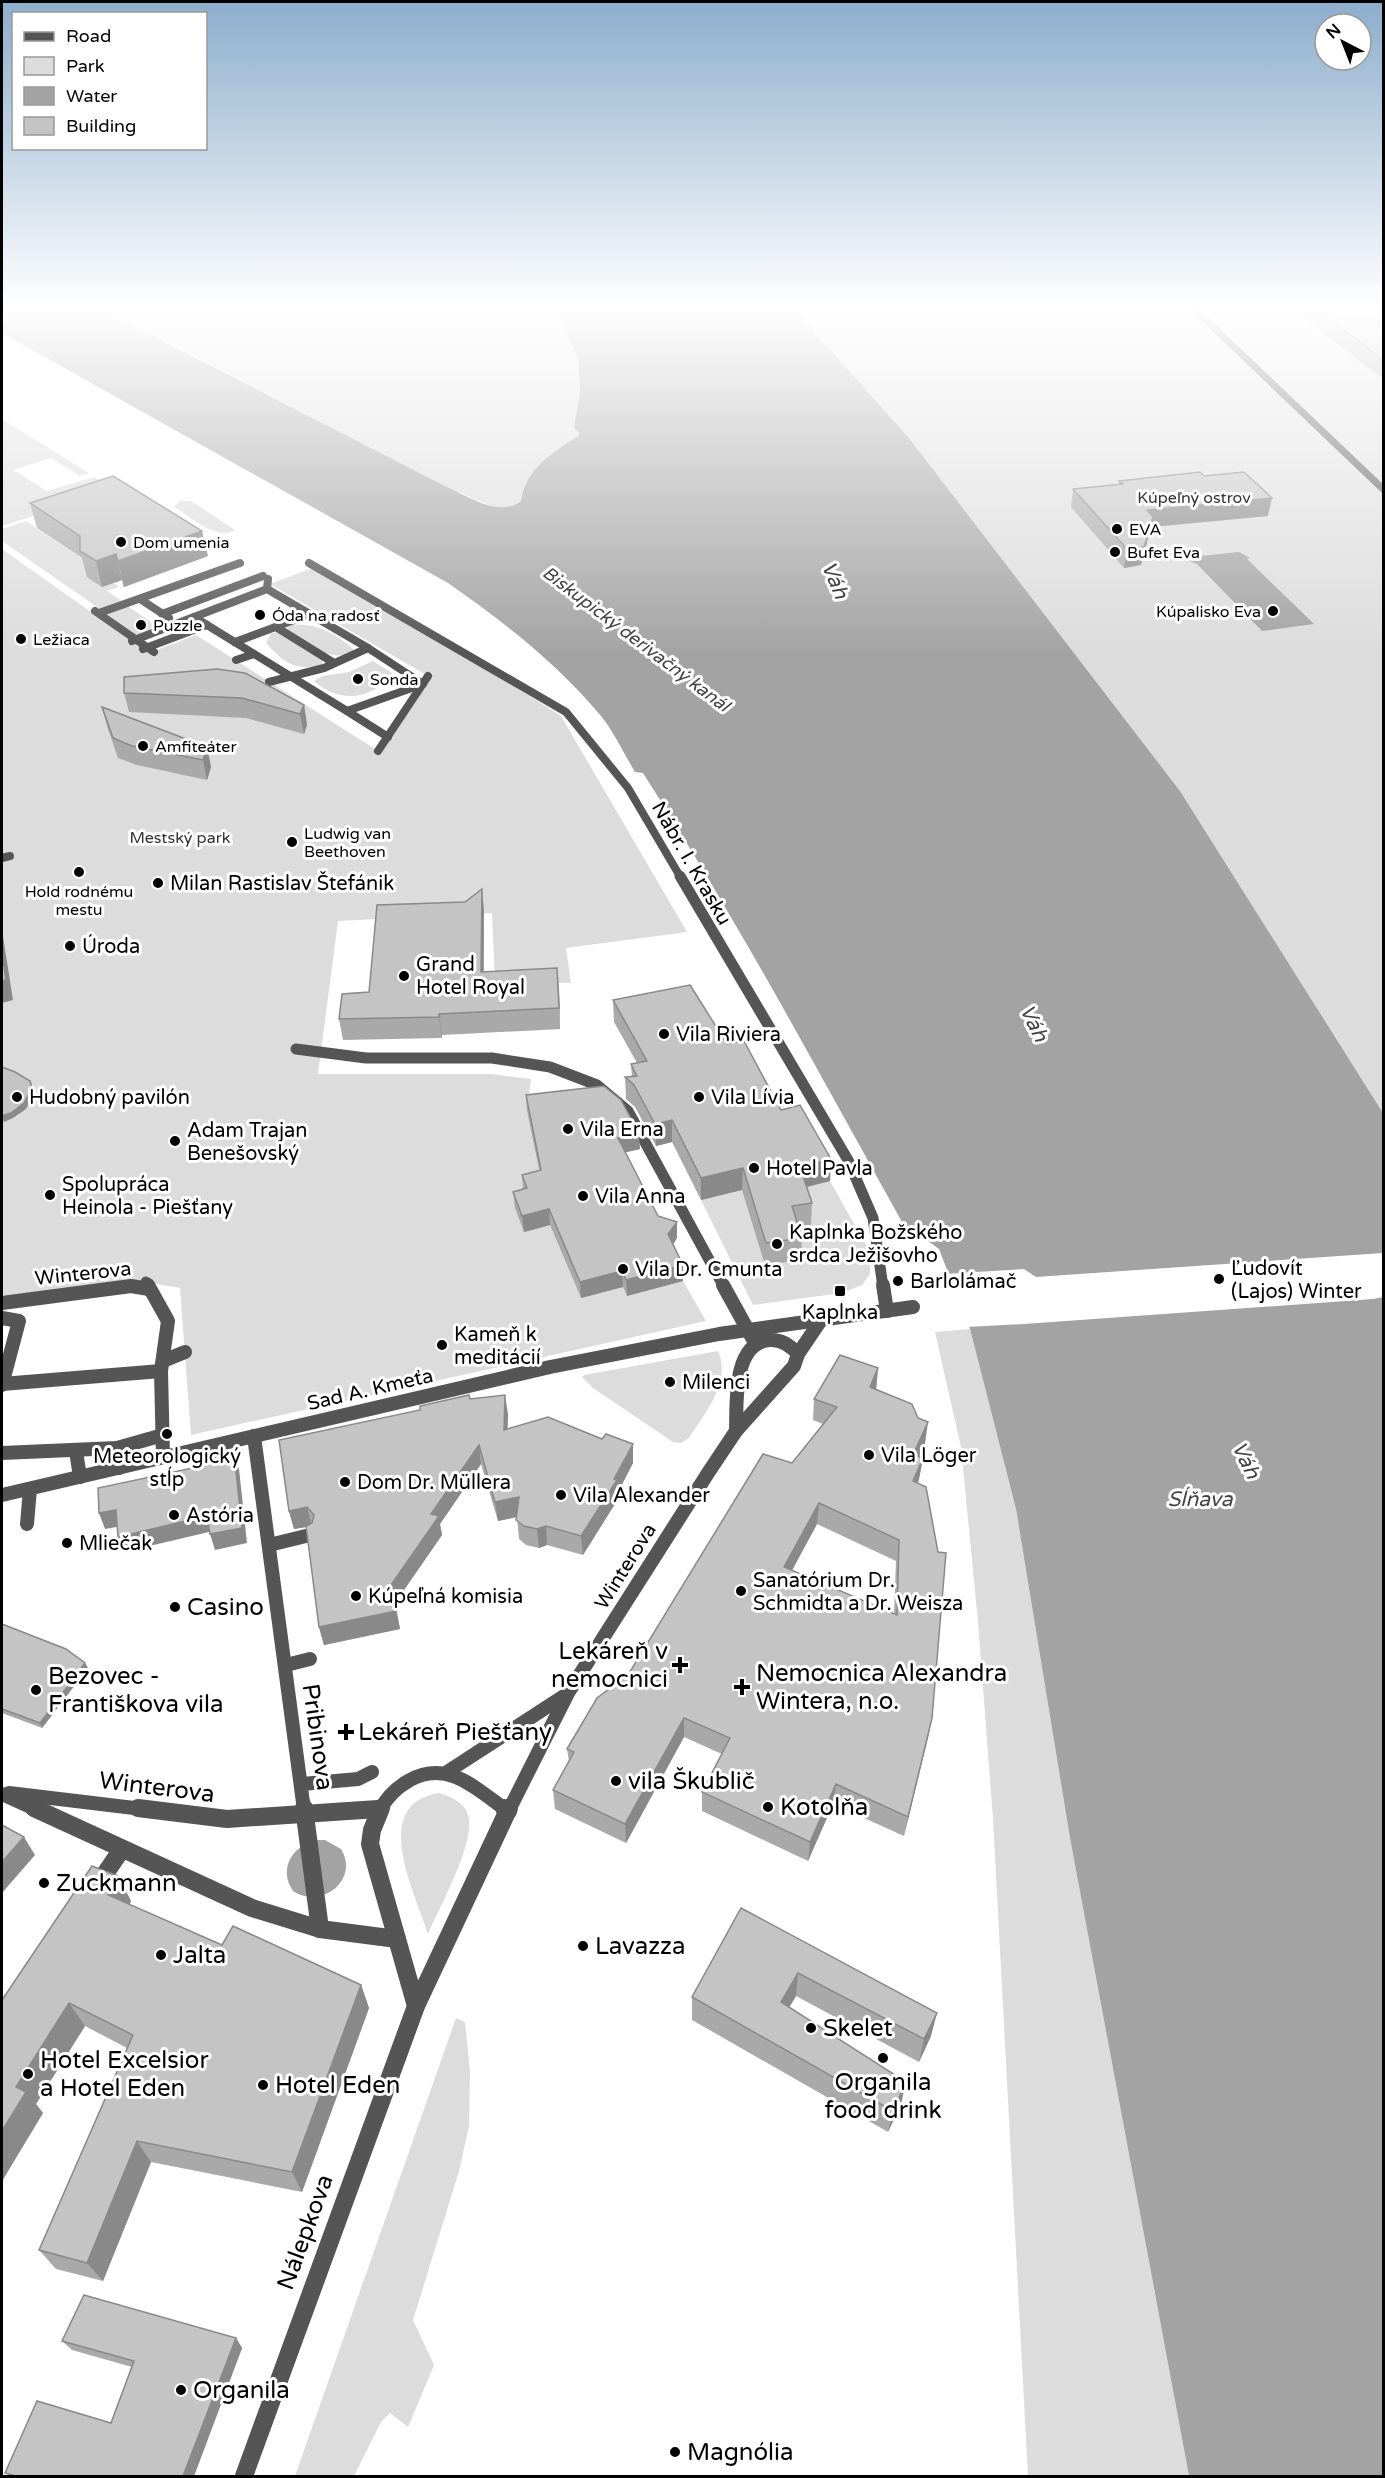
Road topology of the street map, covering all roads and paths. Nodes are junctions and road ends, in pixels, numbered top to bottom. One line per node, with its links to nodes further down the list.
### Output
1 (1311, 423): 2 (street)
2 (1383, 490)
3 (240, 563): 6 (street)
4 (309, 563): 32 (street, Nábr. I. Krasku)
5 (266, 581): 7 (street); 8 (street); 9 (street)
6 (140, 599): 7 (street); 16 (street)
7 (162, 614): 10 (street)
8 (310, 614): 12 (street); 14 (street)
9 (194, 616): 10 (street); 11 (street)
10 (177, 623): 13 (street); 16 (street)
11 (207, 625): 13 (street); 17 (street)
12 (276, 627): 17 (street); 21 (street)
13 (190, 631): 16 (street)
14 (341, 632): 15 (street); 18 (street)
15 (353, 632)
16 (134, 640)
17 (236, 642): 19 (street)
18 (368, 648): 21 (street); 23 (street)
19 (254, 654): 20 (street); 22 (street)
20 (236, 660)
21 (334, 663): 22 (street)
22 (290, 676): 24 (street); 25 (street)
23 (425, 680): 25 (street); 26 (street)
24 (269, 682)
25 (347, 711): 26 (street)
26 (388, 737): 27 (street)
27 (378, 751)
28 (296, 1049): 36 (street)
29 (7, 1296): 30 (street, Winterova)
30 (22, 1300): 35 (street, Winterova); 40 (street, Winterova)
31 (913, 1307): 32 (street, Sad A. Kmeťa)
32 (888, 1311): 34 (street, Sad A. Kmeťa)
33 (2, 1318): 35 (street)
34 (822, 1320): 36 (street, Sad A. Kmeťa); 39 (street)
35 (19, 1321): 41 (street, Winterova)
36 (748, 1330): 37 (street); 44 (street, Sad A. Kmeťa)
37 (755, 1342): 39 (street); 42 (street, Winterova)
38 (185, 1352): 40 (street, Winterova)
39 (798, 1354): 42 (street, Winterova)
40 (162, 1366): 41 (street, Winterova); 43 (street, Winterova)
41 (2, 1384)
42 (736, 1431): 58 (street, Winterova)
43 (163, 1435): 45 (street); 48 (street, Winterova)
44 (254, 1436): 48 (street, Sad A. Kmeťa); 55 (street, Pribinova)
45 (117, 1449): 46 (street); 49 (street)
46 (75, 1451): 47 (street); 50 (street)
47 (2, 1453)
48 (164, 1457): 49 (street, Sad A. Kmeťa)
49 (119, 1468): 50 (street, Sad A. Kmeťa)
50 (80, 1477): 51 (street, Sad A. Kmeťa)
51 (30, 1489): 52 (street, Sad A. Kmeťa); 53 (street)
52 (2, 1495)
53 (27, 1524)
54 (310, 1535): 55 (street)
55 (269, 1545): 57 (street, Pribinova)
56 (310, 1659): 57 (street, Pribinova)
57 (286, 1665): 61 (street, Pribinova)
58 (568, 1693): 60 (street); 64 (street, Nálepkova)
59 (372, 1772): 61 (street)
60 (447, 1772): 63 (street); 64 (street)
61 (302, 1784): 65 (street, Pribinova)
62 (2, 1793): 65 (street, Winterova); 66 (street, Winterova)
63 (378, 1809): 65 (street, Winterova); 69 (street)
64 (508, 1811): 70 (street, Nálepkova)
65 (306, 1816): 68 (street)
66 (122, 1849): 67 (street); 68 (street, Winterova)
67 (98, 1884)
68 (320, 1929): 69 (street, Winterova)
69 (397, 1940): 70 (street)
70 (416, 2006): 71 (street, Nálepkova)
71 (244, 2476)

